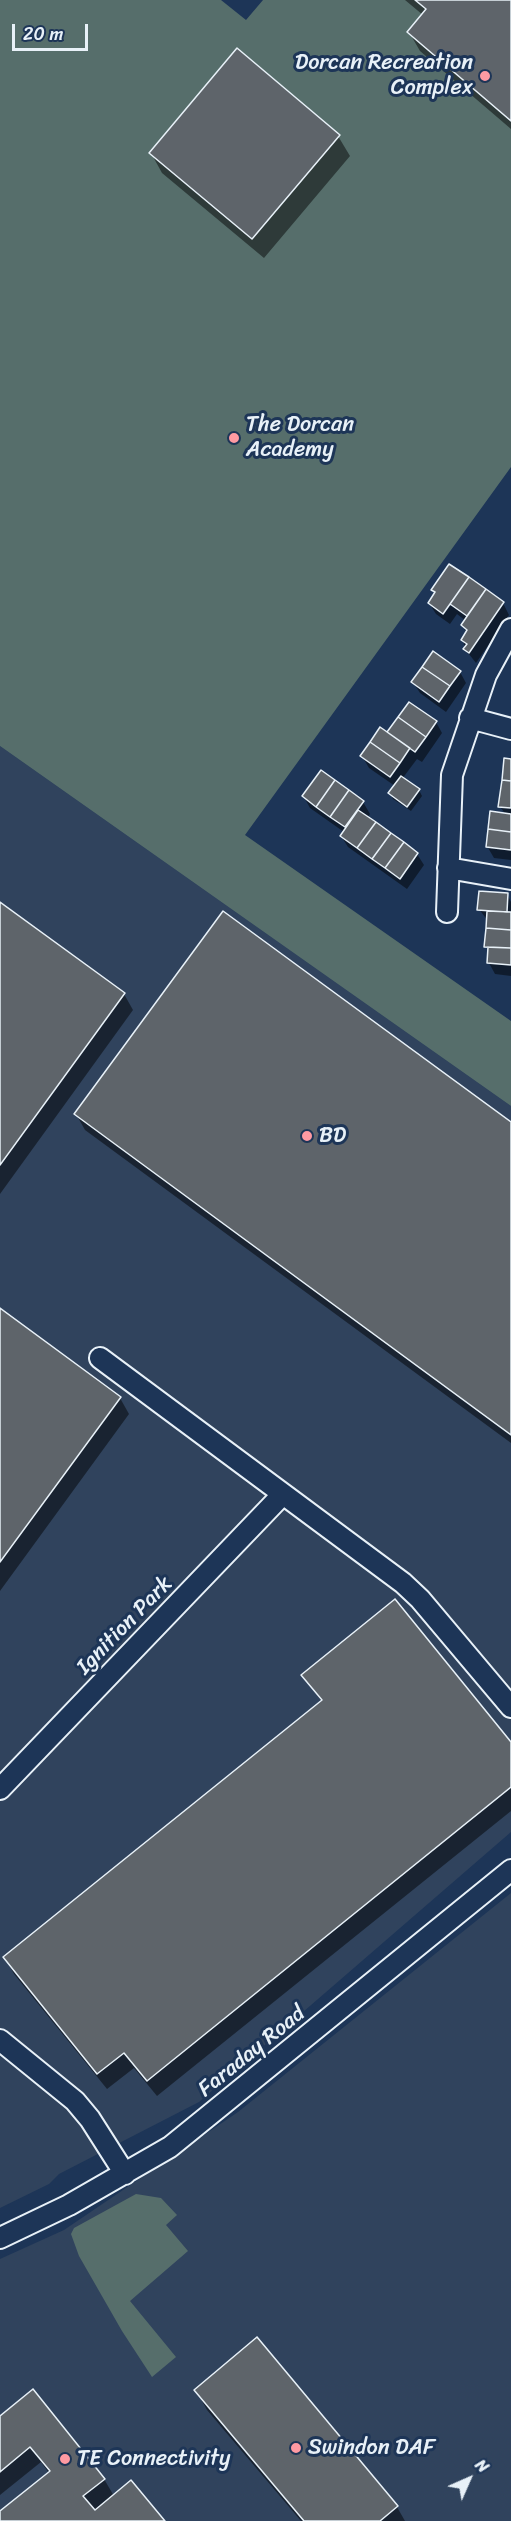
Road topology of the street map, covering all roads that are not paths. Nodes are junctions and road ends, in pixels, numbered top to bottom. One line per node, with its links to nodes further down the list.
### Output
1 (511, 629): 2 (street)
2 (470, 718): 3 (street); 4 (street)
3 (511, 729)
4 (448, 868): 5 (street); 6 (street)
5 (511, 879)
6 (447, 912)
7 (99, 1358): 8 (street)
8 (283, 1494): 9 (street); 10 (street, Ignition Park)
9 (511, 1707)
10 (0, 1789)
11 (511, 1870): 13 (street, Faraday Road)
12 (0, 2040): 13 (street)
13 (125, 2174): 14 (street, Faraday Road)
14 (0, 2238)

